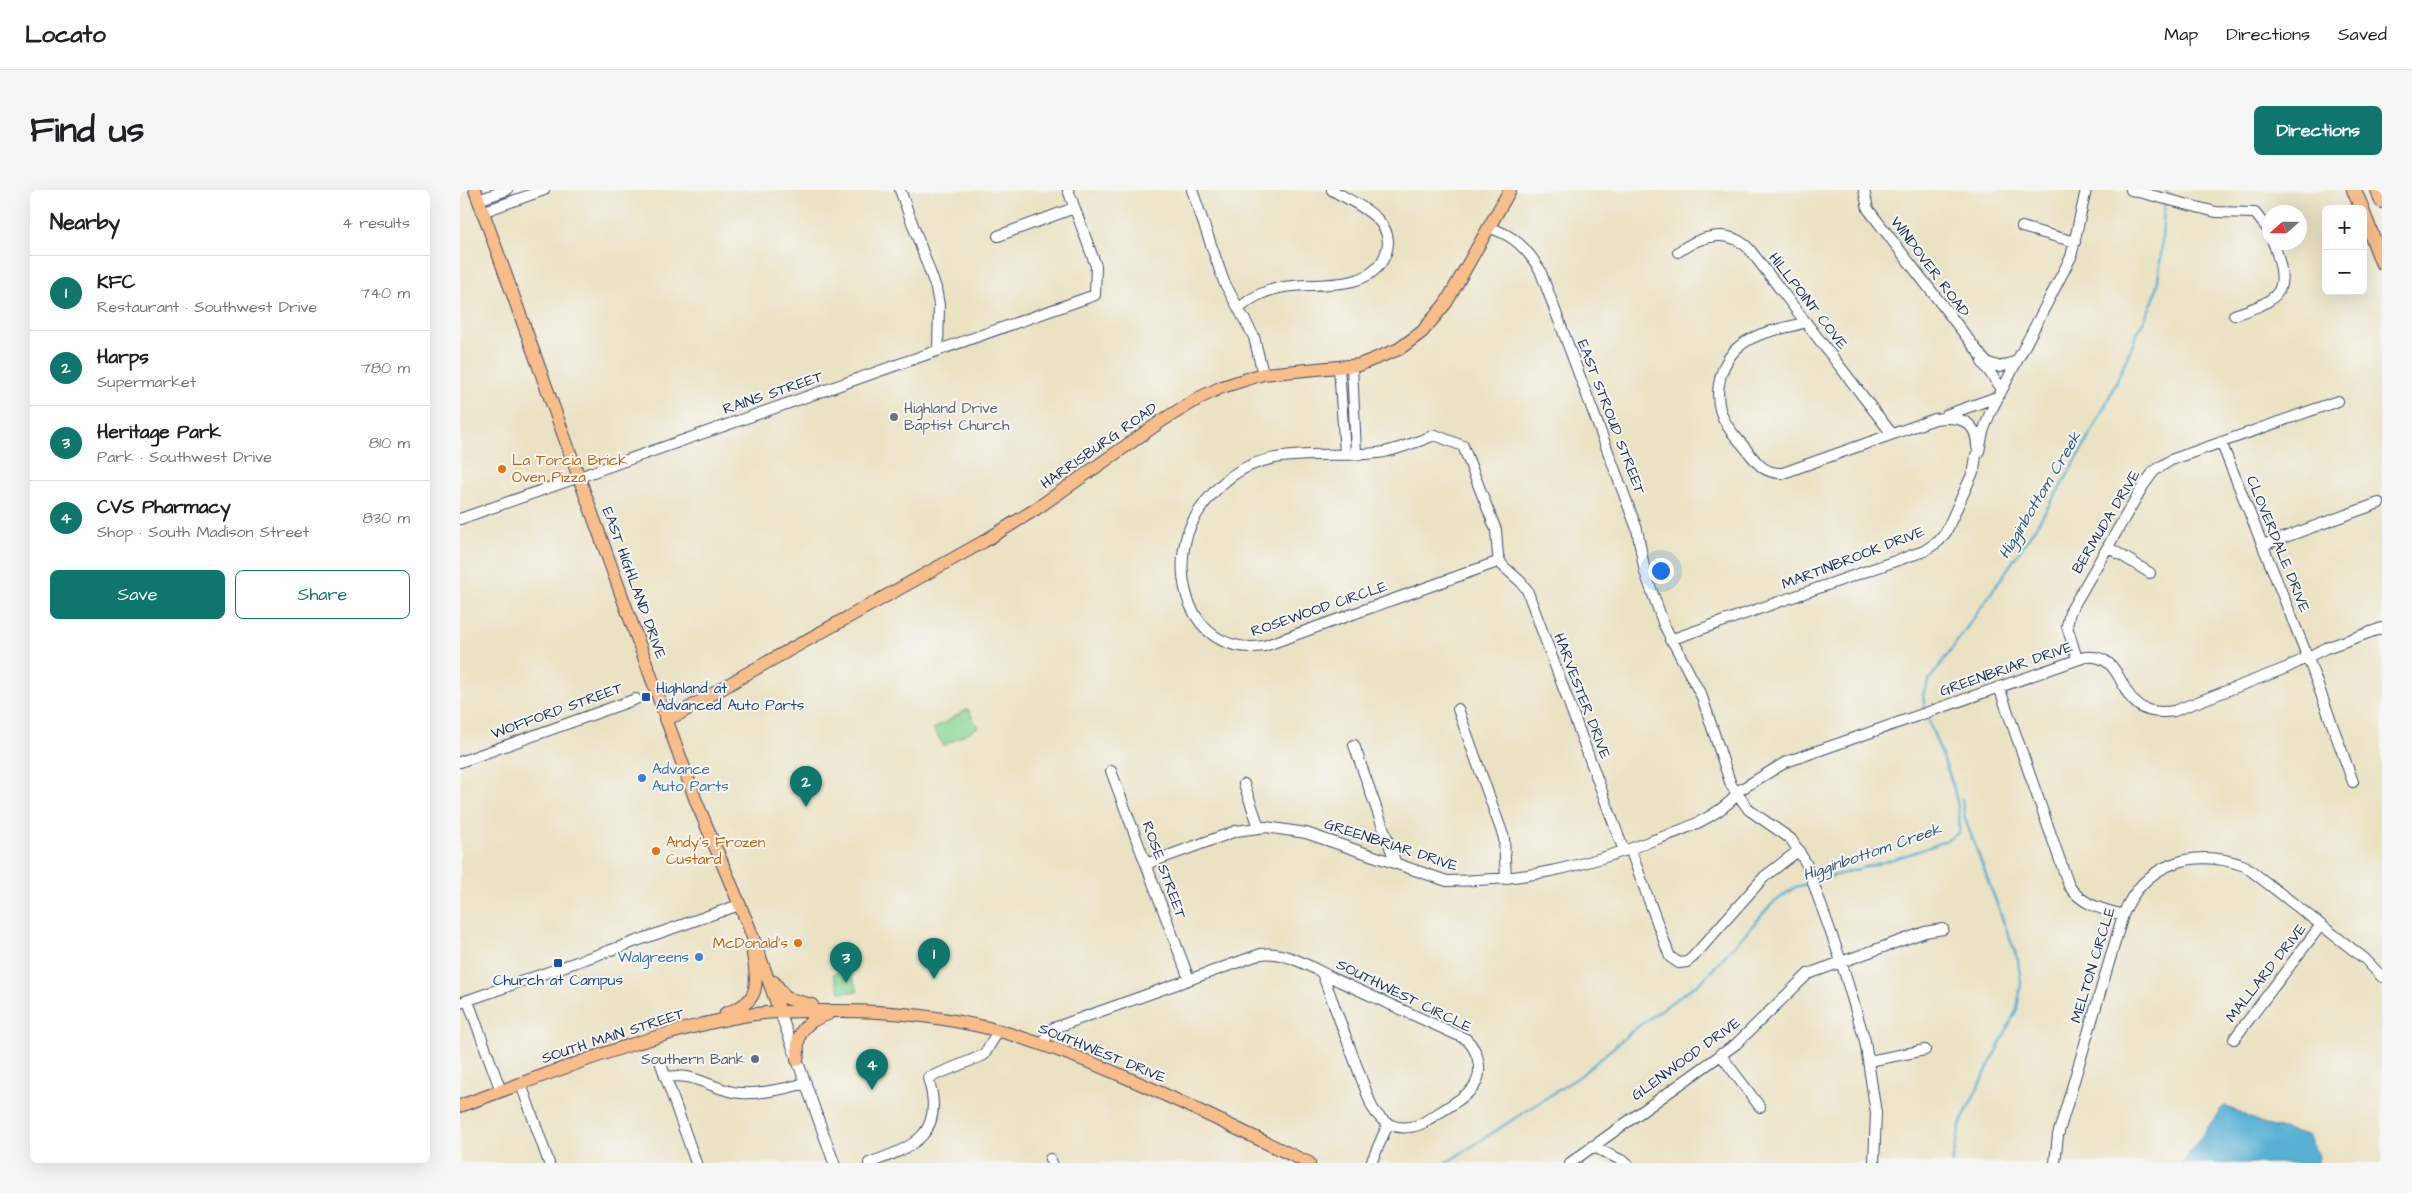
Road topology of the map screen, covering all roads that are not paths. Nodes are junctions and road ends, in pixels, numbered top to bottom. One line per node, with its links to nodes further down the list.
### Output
1 (507, 190): 13 (street)
2 (544, 190): 13 (street)
3 (900, 190): 30 (street)
4 (1068, 190): 16 (street)
5 (1192, 190): 26 (street)
6 (1332, 190): 26 (street)
7 (1510, 190): 20 (main road, HARRISBURG ROAD)
8 (1864, 190): 29 (street, WINDOVER ROAD)
9 (2086, 190): 22 (street, MARTINBROOK DRIVE)
10 (2131, 190): 17 (street)
11 (2354, 190): 15 (highway)
12 (2378, 190): 14 (highway)
13 (479, 201): 42 (main road, EAST HIGHLAND DRIVE)
14 (2382, 201)
15 (2360, 205)
16 (1074, 208): 21 (street); 30 (street, RAINS STREET)
17 (2262, 222)
18 (2367, 223): 25 (highway)
19 (2022, 227): 22 (street)
20 (1490, 228): 32 (main road, HARRISBURG ROAD); 50 (street, EAST STROUD STREET)
21 (998, 236)
22 (2075, 242): 31 (street, MARTINBROOK DRIVE)
23 (2276, 250): 27 (street)
24 (1678, 252): 28 (street, HILLPOINT COVE)
25 (2382, 262)
26 (1240, 308): 33 (street)
27 (2234, 315)
28 (1806, 322): 37 (street, HILLPOINT COVE); 37 (street)
29 (1963, 334): 31 (street, WINDOVER ROAD); 34 (street, WINDOVER ROAD)
30 (938, 350): 42 (street, RAINS STREET)
31 (2017, 361): 34 (street, MARTINBROOK DRIVE)
32 (1346, 367): 33 (main road, HARRISBURG ROAD); 39 (street); 40 (street)
33 (1263, 374): 56 (main road, HARRISBURG ROAD)
34 (2000, 393): 36 (street); 41 (street, MARTINBROOK DRIVE)
35 (2338, 401): 38 (street, BERMUDA DRIVE)
36 (1935, 419): 37 (street); 41 (street)
37 (1892, 434)
38 (2221, 442): 45 (street, CLOVERDALE DRIVE); 46 (street, BERMUDA DRIVE)
39 (1344, 453): 40 (street, ROSEWOOD CIRCLE); 47 (street, ROSEWOOD CIRCLE)
40 (1356, 453): 47 (street, ROSEWOOD CIRCLE)
41 (1976, 455): 50 (street, MARTINBROOK DRIVE)
42 (579, 477): 44 (street, RAINS STREET); 56 (main road, EAST HIGHLAND DRIVE)
43 (2379, 503): 45 (street)
44 (460, 519)
45 (2263, 545): 51 (street, CLOVERDALE DRIVE)
46 (2108, 547): 48 (street); 52 (street, BERMUDA DRIVE)
47 (1500, 561): 64 (street, HARVESTER DRIVE)
48 (2150, 573)
49 (2382, 628): 51 (street, GREENBRIAR DRIVE)
50 (1670, 640): 62 (street, EAST STROUD STREET)
51 (2308, 658): 52 (street, GREENBRIAR DRIVE); 60 (street, CLOVERDALE DRIVE)
52 (2077, 659): 53 (street, GREENBRIAR DRIVE)
53 (1999, 687): 62 (street, GREENBRIAR DRIVE); 70 (street)
54 (636, 699): 58 (street, WOFFORD STREET)
55 (1458, 709): 68 (street)
56 (665, 719): 69 (main road, EAST HIGHLAND DRIVE)
57 (1354, 745): 67 (street)
58 (460, 762)
59 (1111, 771): 66 (street, ROSE STREET)
60 (2353, 782)
61 (1244, 784): 63 (street)
62 (1736, 794): 64 (street, GREENBRIAR DRIVE); 65 (street, EAST STROUD STREET)
63 (1258, 827): 66 (street, GREENBRIAR DRIVE); 67 (street, GREENBRIAR DRIVE)
64 (1627, 850): 65 (street, HARVESTER DRIVE); 68 (street, GREENBRIAR DRIVE)
65 (1799, 850): 74 (street, EAST STROUD STREET)
66 (1146, 864): 78 (street, ROSE STREET)
67 (1396, 864): 68 (street, GREENBRIAR DRIVE)
68 (1506, 879)
69 (739, 905): 72 (main road, EAST HIGHLAND DRIVE); 79 (street)
70 (2123, 915): 71 (street, MELTON CIRCLE); 108 (street, MELTON CIRCLE)
71 (2321, 925): 77 (street, MELTON CIRCLE); 84 (street, MALLARD DRIVE)
72 (749, 927): 75 (main road, EAST HIGHLAND DRIVE); 83 (main road)
73 (1943, 929): 74 (street, GLENWOOD DRIVE)
74 (1841, 961): 87 (street, GLENWOOD DRIVE); 89 (street, EAST STROUD STREET)
75 (765, 971): 80 (main road); 81 (main road, EAST HIGHLAND DRIVE)
76 (1322, 973): 78 (street, SOUTHWEST CIRCLE); 97 (street); 97 (street, SOUTHWEST CIRCLE)
77 (2382, 977)
78 (1188, 979): 85 (street, SOUTHWEST CIRCLE)
79 (464, 1002): 94 (street)
80 (836, 1011): 81 (main road, SOUTHWEST DRIVE); 82 (main road, SOUTHWEST DRIVE); 88 (main road)
81 (780, 1012): 83 (main road, SOUTH MAIN STREET); 88 (street)
82 (998, 1031): 85 (main road, SOUTHWEST DRIVE); 102 (street)
83 (659, 1036): 92 (main road, SOUTH MAIN STREET)
84 (2234, 1039)
85 (1043, 1044): 103 (main road, SOUTHWEST DRIVE)
86 (1925, 1050): 89 (street)
87 (1720, 1054): 96 (street); 98 (street, GLENWOOD DRIVE)
88 (797, 1060): 93 (street)
89 (1869, 1061): 107 (street, EAST STROUD STREET)
90 (661, 1064): 91 (street)
91 (665, 1077): 93 (street); 100 (street)
92 (521, 1084): 94 (main road, SOUTH MAIN STREET); 99 (street)
93 (806, 1084): 101 (street)
94 (501, 1091): 95 (main road, SOUTH MAIN STREET)
95 (460, 1106)
96 (1760, 1107)
97 (1388, 1124): 104 (street)
98 (1592, 1146): 105 (street, GLENWOOD DRIVE); 106 (street)
99 (549, 1163)
100 (696, 1163)
101 (834, 1163)
102 (869, 1163)
103 (1309, 1163)
104 (1371, 1163)
105 (1570, 1163)
106 (1627, 1163)
107 (1874, 1163)
108 (2055, 1163)

